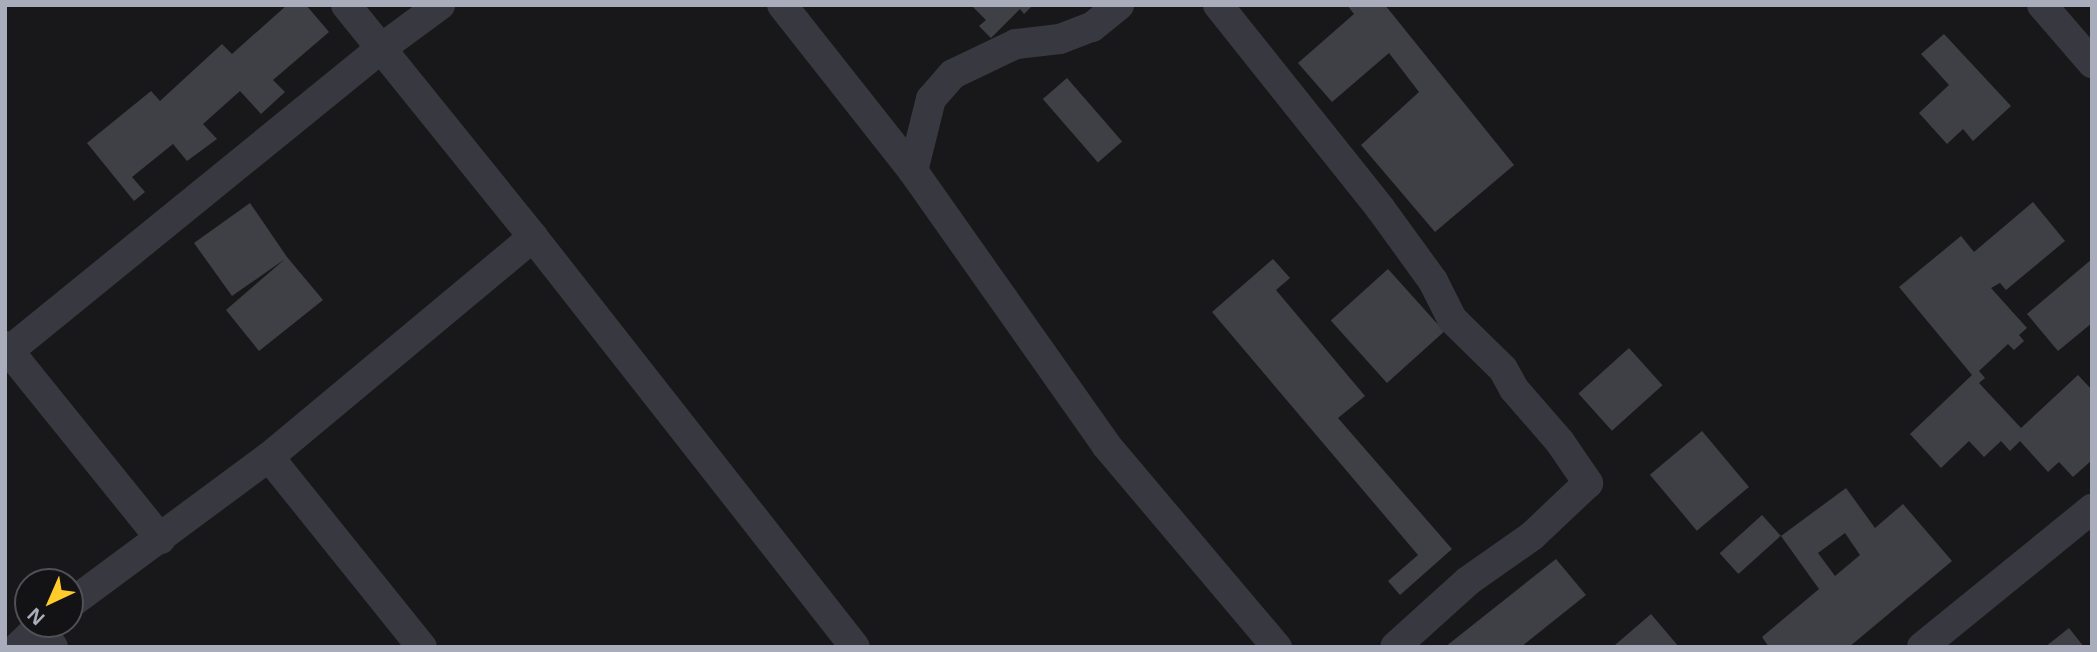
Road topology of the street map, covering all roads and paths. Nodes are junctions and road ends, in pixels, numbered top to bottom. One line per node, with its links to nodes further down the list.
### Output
1 (346, 5): 7 (street)
2 (440, 5): 7 (street)
3 (782, 5): 9 (street)
4 (1119, 5): 9 (street)
5 (1218, 5): 19 (street)
6 (2042, 5): 8 (street)
7 (379, 50): 10 (street); 11 (street)
8 (2092, 63)
9 (913, 171): 18 (street)
10 (533, 237): 12 (street); 17 (street)
11 (7, 350): 14 (street)
12 (269, 457): 14 (street); 16 (street)
13 (2092, 509): 20 (street)
14 (161, 538): 15 (street)
15 (84, 594)
16 (422, 647)
17 (855, 647)
18 (1277, 647)
19 (1395, 647)
20 (1922, 647)

